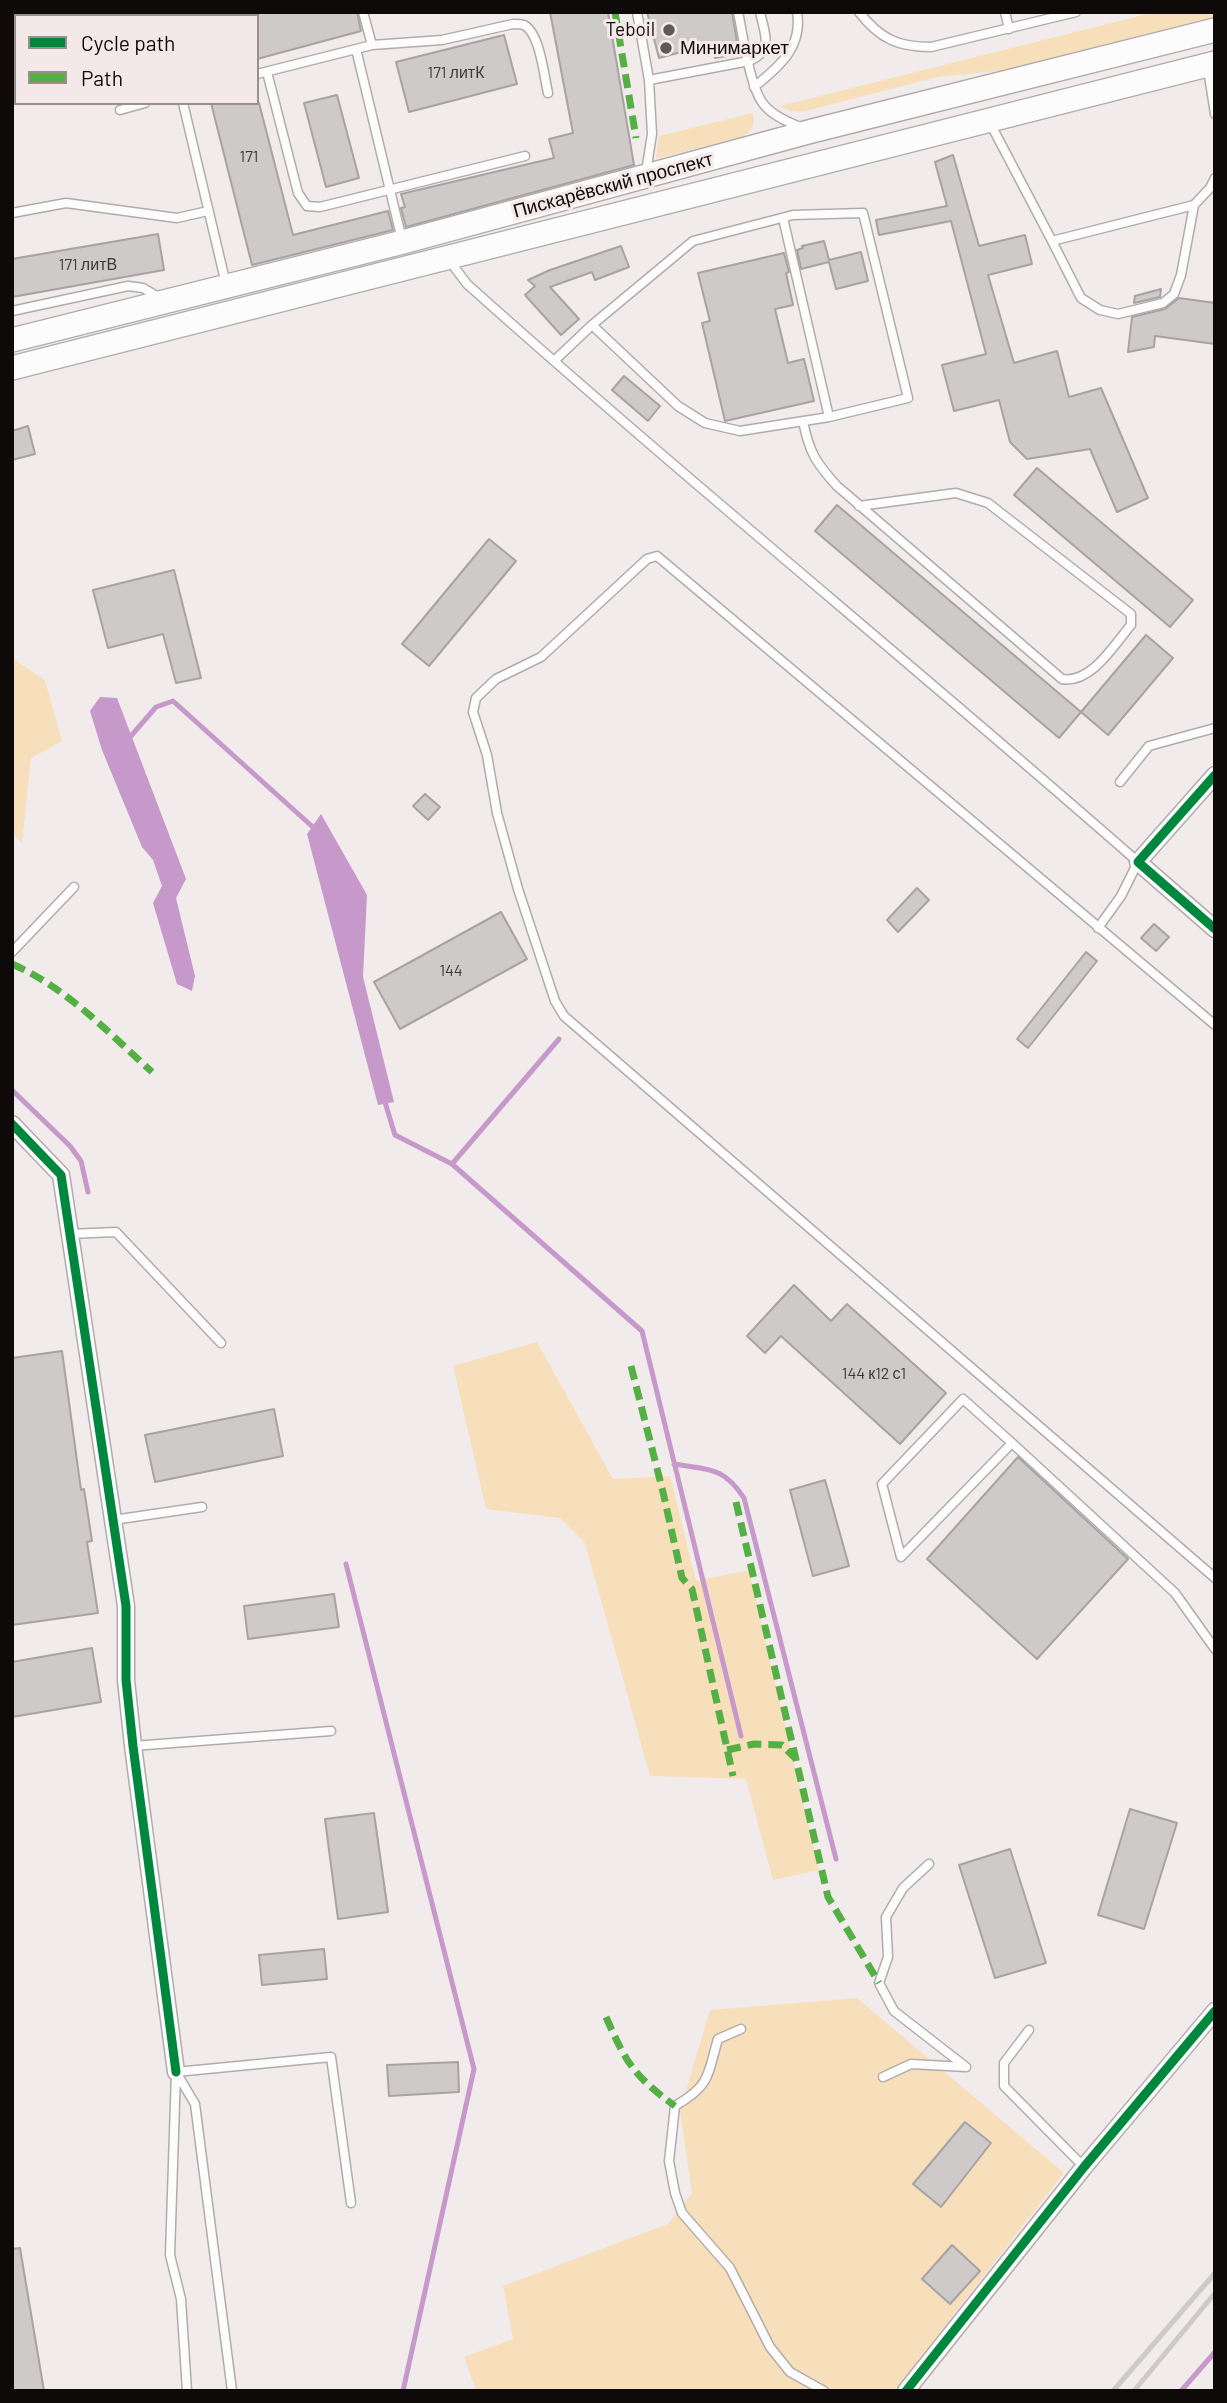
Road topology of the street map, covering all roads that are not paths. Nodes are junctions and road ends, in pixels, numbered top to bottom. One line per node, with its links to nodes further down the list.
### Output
1 (363, 12): 11 (lane)
2 (637, 12): 17 (lane)
3 (738, 12): 13 (lane)
4 (760, 12): 13 (lane)
5 (797, 12): 18 (lane)
6 (859, 12): 9 (lane)
7 (1005, 12): 9 (lane)
8 (1076, 12): 9 (lane)
9 (1009, 29)
10 (1215, 30): 25 (main road, Пискарёвский проспект)
11 (372, 44): 12 (lane); 19 (lane)
12 (356, 49): 15 (lane); 29 (lane)
13 (749, 61): 17 (lane); 18 (lane)
14 (1213, 64): 23 (lane); 24 (main road, Пискарёвский проспект)
15 (267, 72): 16 (lane); 29 (lane)
16 (259, 74)
17 (649, 80): 27 (lane)
18 (754, 87): 25 (lane)
19 (548, 93)
20 (138, 105): 22 (lane)
21 (183, 105): 32 (lane)
22 (120, 110)
23 (1215, 114)
24 (989, 121): 35 (lane); 37 (main road, Пискарёвский проспект)
25 (811, 131): 27 (main road, Пискарёвский проспект)
26 (525, 156): 29 (lane)
27 (646, 176): 36 (main road, Пискарёвский проспект)
28 (1215, 178): 30 (lane)
29 (390, 190): 36 (lane)
30 (1213, 191): 31 (lane)
31 (1194, 205): 35 (lane); 35 (lane)
32 (208, 211): 33 (lane); 38 (lane)
33 (12, 213)
34 (783, 218): 41 (lane); 45 (lane); 45 (lane)
35 (1052, 241)
36 (402, 242): 38 (main road, Пискарёвский проспект)
37 (450, 256): 43 (lane); 44 (main road, Пискарёвский проспект)
38 (226, 286): 39 (main road, Пискарёвский проспект)
39 (165, 302): 40 (lane); 42 (main road, Пискарёвский проспект)
40 (12, 311)
41 (592, 325): 43 (lane); 46 (lane)
42 (12, 340)
43 (554, 361): 51 (lane)
44 (12, 368)
45 (829, 417): 46 (lane)
46 (803, 421): 47 (lane)
47 (859, 506): 47 (lane)
48 (1215, 728): 50 (lane)
49 (1215, 775): 51 (street)
50 (1120, 782)
51 (1138, 862): 53 (lane); 54 (street)
52 (74, 887): 55 (lane)
53 (1098, 928): 56 (lane); 63 (lane)
54 (1215, 929)
55 (12, 952)
56 (1215, 1025)
57 (12, 1124): 58 (street)
58 (69, 1234): 59 (lane); 62 (street)
59 (221, 1343)
60 (1012, 1443): 60 (lane); 64 (lane)
61 (202, 1507): 62 (lane)
62 (113, 1520): 66 (street)
63 (1215, 1578)
64 (1215, 1649)
65 (331, 1731): 66 (lane)
66 (133, 1746): 71 (street)
67 (929, 1864): 72 (lane)
68 (1215, 2011): 73 (street)
69 (741, 2029): 77 (lane)
70 (1029, 2031): 73 (lane)
71 (176, 2072): 74 (lane); 75 (lane); 76 (lane)
72 (883, 2077)
73 (1084, 2166): 78 (street)
74 (351, 2203)
75 (187, 2391)
76 (232, 2391)
77 (824, 2391)
78 (906, 2391)

